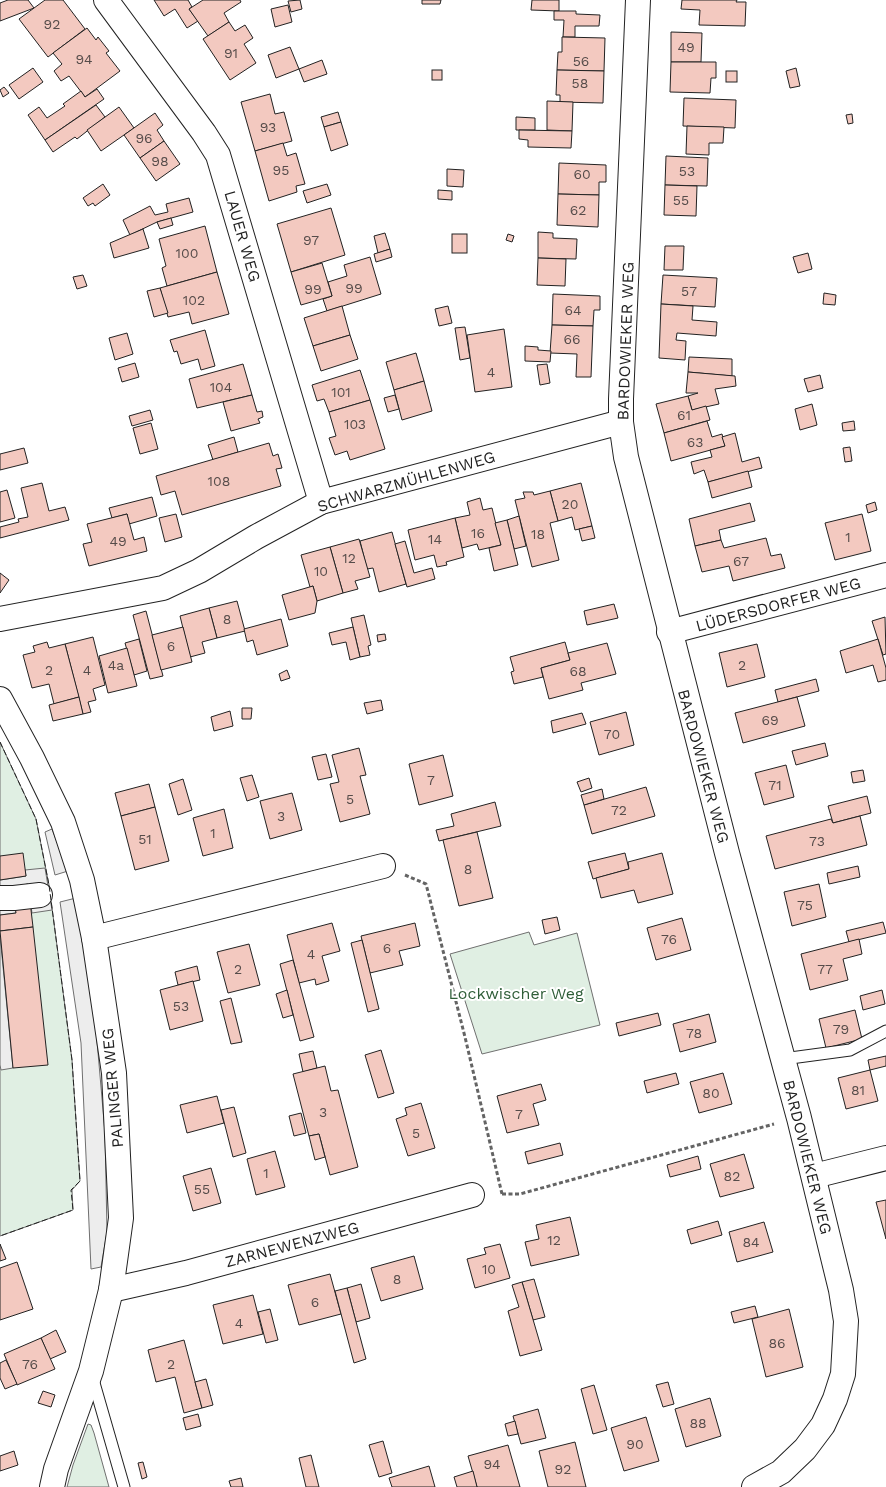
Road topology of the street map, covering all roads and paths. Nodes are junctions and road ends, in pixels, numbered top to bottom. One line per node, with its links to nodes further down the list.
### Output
1 (106, 0): 4 (street, LAUER WEG)
2 (638, 0): 3 (street, BARDOWIEKER WEG)
3 (621, 422): 4 (street, SCHWARZMÜHLENWEG); 7 (street, BARDOWIEKER WEG)
4 (321, 502): 6 (street, SCHWARZMÜHLENWEG)
5 (886, 575): 7 (street, LÜDERSDORFER WEG)
6 (0, 620)
7 (669, 632): 14 (street, BARDOWIEKER WEG)
8 (0, 699): 12 (street, PALINGER WEG)
9 (383, 866): 12 (street); 18 (path)
10 (40, 895): 11 (street)
11 (0, 898)
12 (94, 938): 20 (street, PALINGER WEG)
13 (886, 1031): 14 (lane)
14 (783, 1059): 15 (street, BARDOWIEKER WEG)
15 (799, 1118): 17 (street, BARDOWIEKER WEG); 18 (path)
16 (886, 1158): 17 (street)
17 (814, 1176): 24 (street, BARDOWIEKER WEG)
18 (502, 1194): 19 (path)
19 (472, 1196): 20 (street, ZARNEWENZWEG)
20 (111, 1290): 21 (street, PALINGER WEG)
21 (91, 1371): 22 (street, PALINGER WEG); 23 (lane)
22 (52, 1487)
23 (124, 1487)
24 (754, 1487)

